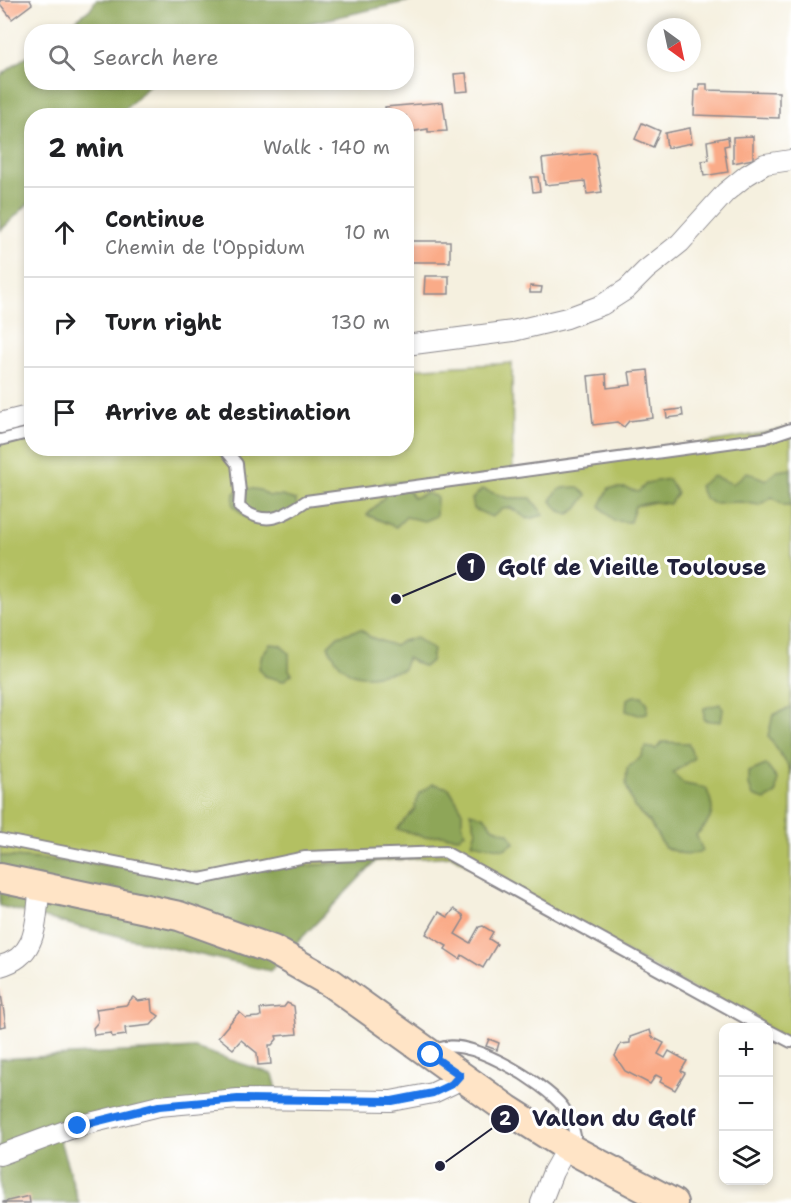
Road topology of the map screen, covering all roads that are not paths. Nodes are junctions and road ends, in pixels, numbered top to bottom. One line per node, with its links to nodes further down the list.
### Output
1 (791, 160): 2 (street)
2 (414, 344)
3 (24, 417): 4 (street)
4 (0, 423)
5 (791, 429): 8 (lane)
6 (24, 434): 7 (lane)
7 (0, 440)
8 (230, 456)
9 (0, 839): 14 (lane)
10 (0, 878): 12 (street)
11 (0, 894): 12 (street)
12 (38, 895): 13 (street); 17 (street)
13 (0, 966)
14 (755, 1023)
15 (773, 1033): 16 (lane)
16 (791, 1042)
17 (431, 1055): 18 (street); 19 (lane)
18 (460, 1075): 19 (street); 20 (street)
19 (567, 1147): 21 (street); 22 (street)
20 (0, 1155)
21 (541, 1203)
22 (673, 1203)

